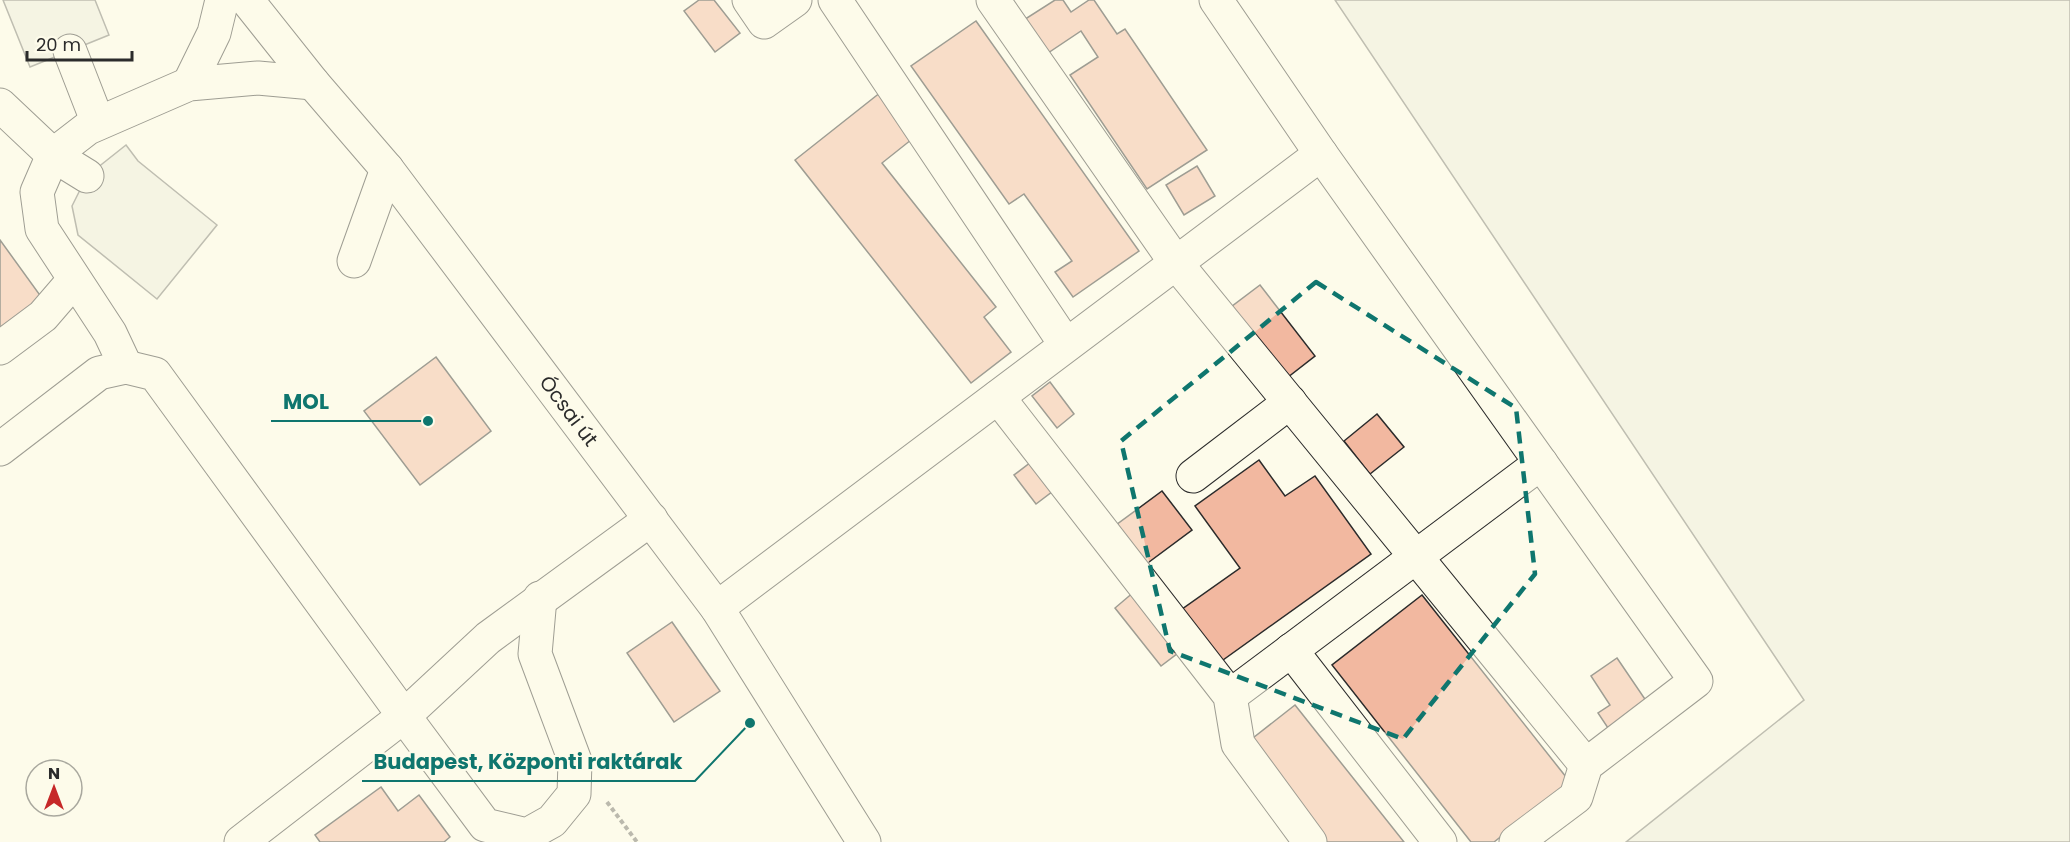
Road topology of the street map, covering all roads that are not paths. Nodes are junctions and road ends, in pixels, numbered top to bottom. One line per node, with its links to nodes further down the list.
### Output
1 (222, 0): 10 (street)
2 (247, 0): 9 (street, Ócsai út)
3 (749, 0): 4 (street)
4 (795, 0)
5 (835, 0): 20 (street)
6 (993, 0): 18 (street)
7 (1216, 0): 13 (street)
8 (70, 51): 12 (street)
9 (314, 83): 10 (street); 15 (street, Ócsai út)
10 (189, 84): 12 (street)
11 (0, 105): 14 (street)
12 (98, 123): 14 (street)
13 (1321, 154): 18 (street); 26 (street)
14 (53, 156): 16 (street); 19 (street)
15 (387, 170): 17 (street); 28 (street, Ócsai út)
16 (87, 176)
17 (354, 261)
18 (1176, 262): 20 (street); 24 (street)
19 (74, 280): 21 (street); 22 (street)
20 (1066, 345): 23 (street)
21 (0, 348)
22 (126, 367): 25 (street); 34 (street)
23 (998, 397): 31 (street); 33 (street)
24 (1290, 402): 27 (street); 29 (street)
25 (0, 449)
26 (1541, 463): 29 (street); 35 (street)
27 (1192, 476)
28 (651, 519): 30 (street); 31 (street, Ócsai út)
29 (1415, 556): 32 (street); 35 (street)
30 (540, 598): 34 (street); 34 (street)
31 (717, 608): 37 (street, Ócsai út)
32 (1291, 650): 33 (street); 39 (street)
33 (1230, 696): 38 (street)
34 (404, 716): 36 (street)
35 (1586, 765): 40 (street)
36 (241, 842)
37 (864, 842)
38 (1310, 842)
39 (1440, 842)
40 (1516, 842)

